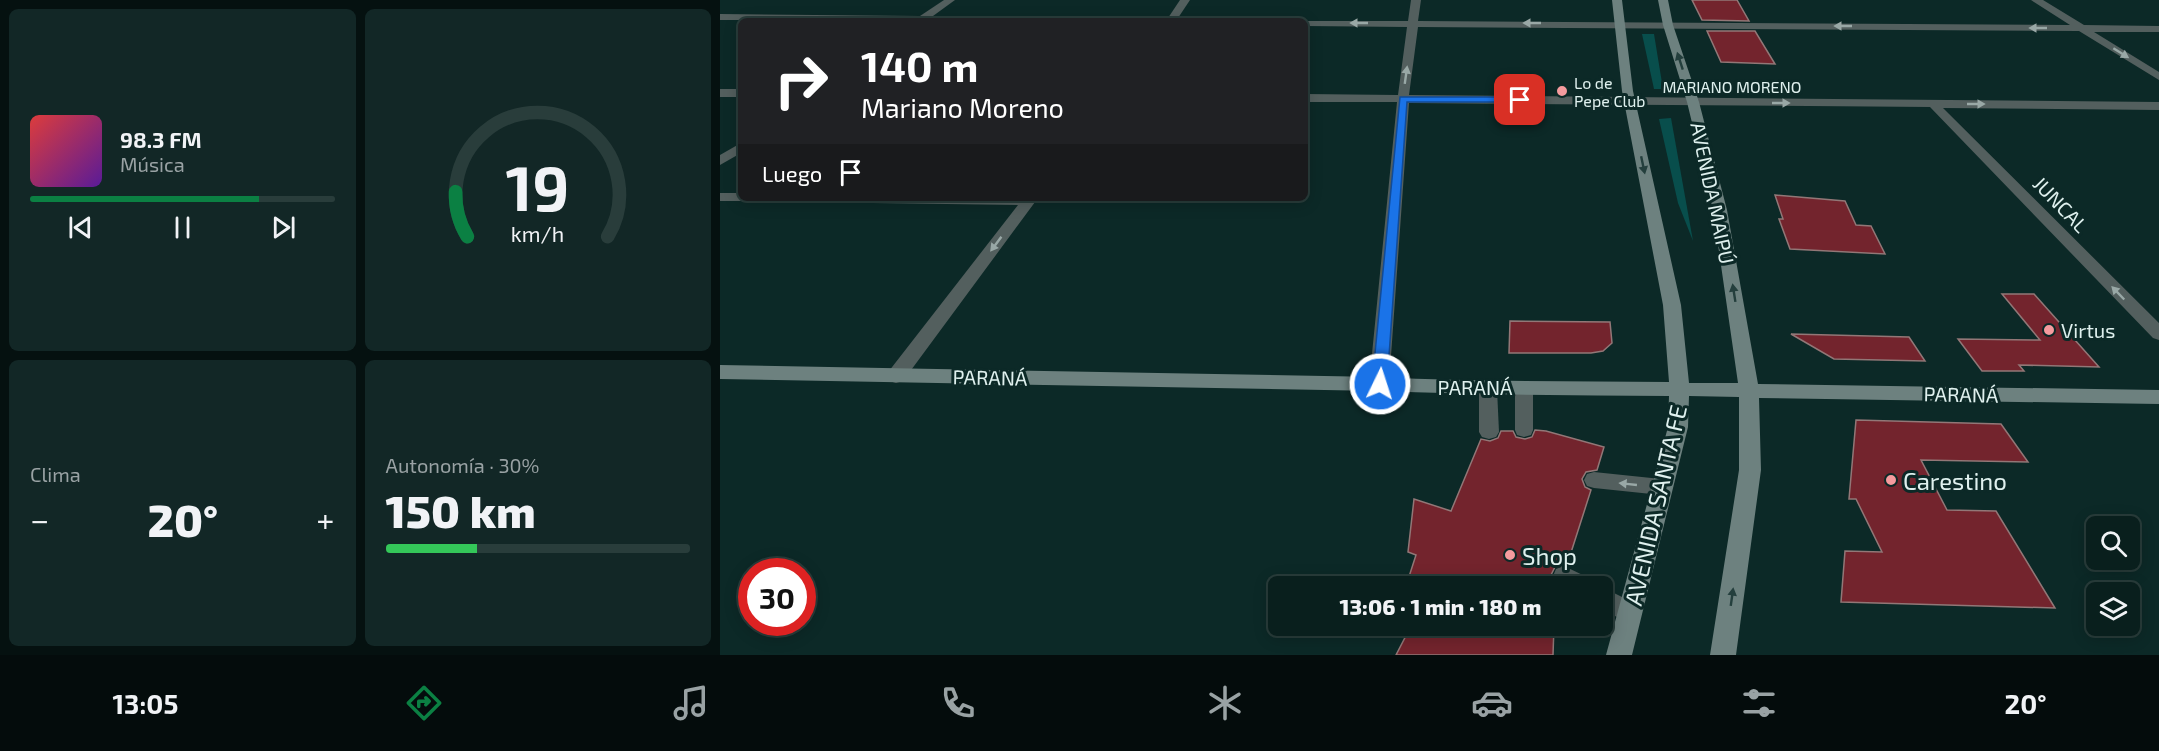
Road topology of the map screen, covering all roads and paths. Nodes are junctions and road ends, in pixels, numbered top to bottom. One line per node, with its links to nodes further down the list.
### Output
1 (950, 0): 9 (street)
2 (1185, 0): 10 (street)
3 (1416, 0): 12 (street)
4 (1617, 0): 13 (main road)
5 (1663, 0): 14 (main road, AVENIDA MAIPÚ)
6 (2036, 0): 15 (street)
7 (720, 17): 8 (street)
8 (787, 18)
9 (924, 18)
10 (1173, 18)
11 (1308, 23): 12 (street, one-way to 11)
12 (1413, 23): 13 (street, one-way to 12); 21 (street, one-way to 12)
13 (1620, 23): 14 (street); 22 (main road)
14 (1668, 25): 15 (street, one-way to 14); 23 (main road, AVENIDA MAIPÚ, one-way to 14)
15 (2081, 28): 16 (street); 17 (street, one-way to 17)
16 (2159, 29)
17 (2159, 76)
18 (720, 93): 19 (street)
19 (738, 93)
20 (1308, 98): 21 (street, MARIANO MORENO)
21 (1403, 99): 22 (street, MARIANO MORENO); 34 (street)
22 (1629, 101): 23 (street, MARIANO MORENO); 38 (main road, one-way to 38)
23 (1693, 102): 24 (street, MARIANO MORENO, one-way to 24); 37 (main road, AVENIDA MAIPÚ, one-way to 23)
24 (1933, 104): 25 (street, MARIANO MORENO, one-way to 25); 31 (street, JUNCAL, one-way to 24)
25 (2159, 106)
26 (738, 149): 27 (street)
27 (720, 161)
28 (720, 197): 29 (street)
29 (738, 197)
30 (1029, 201): 33 (street, one-way to 33)
31 (2159, 334)
32 (720, 372): 33 (main road, PARANÁ)
33 (896, 376): 34 (main road, PARANÁ)
34 (1380, 384): 36 (main road, PARANÁ)
35 (1524, 387): 36 (main road, PARANÁ); 38 (main road, PARANÁ); 40 (lane)
36 (1488, 389): 41 (lane)
37 (1749, 389): 38 (main road, PARANÁ); 39 (main road, PARANÁ); 47 (main road, one-way to 37)
38 (1681, 390): 43 (main road, AVENIDA SANTA FE)
39 (2159, 397)
40 (1524, 430)
41 (1489, 432)
42 (1594, 480): 43 (lane, one-way to 42)
43 (1661, 488): 45 (main road, AVENIDA SANTA FE)
44 (1613, 603): 45 (lane)
45 (1630, 613): 46 (main road, AVENIDA SANTA FE)
46 (1619, 655)
47 (1723, 655)

